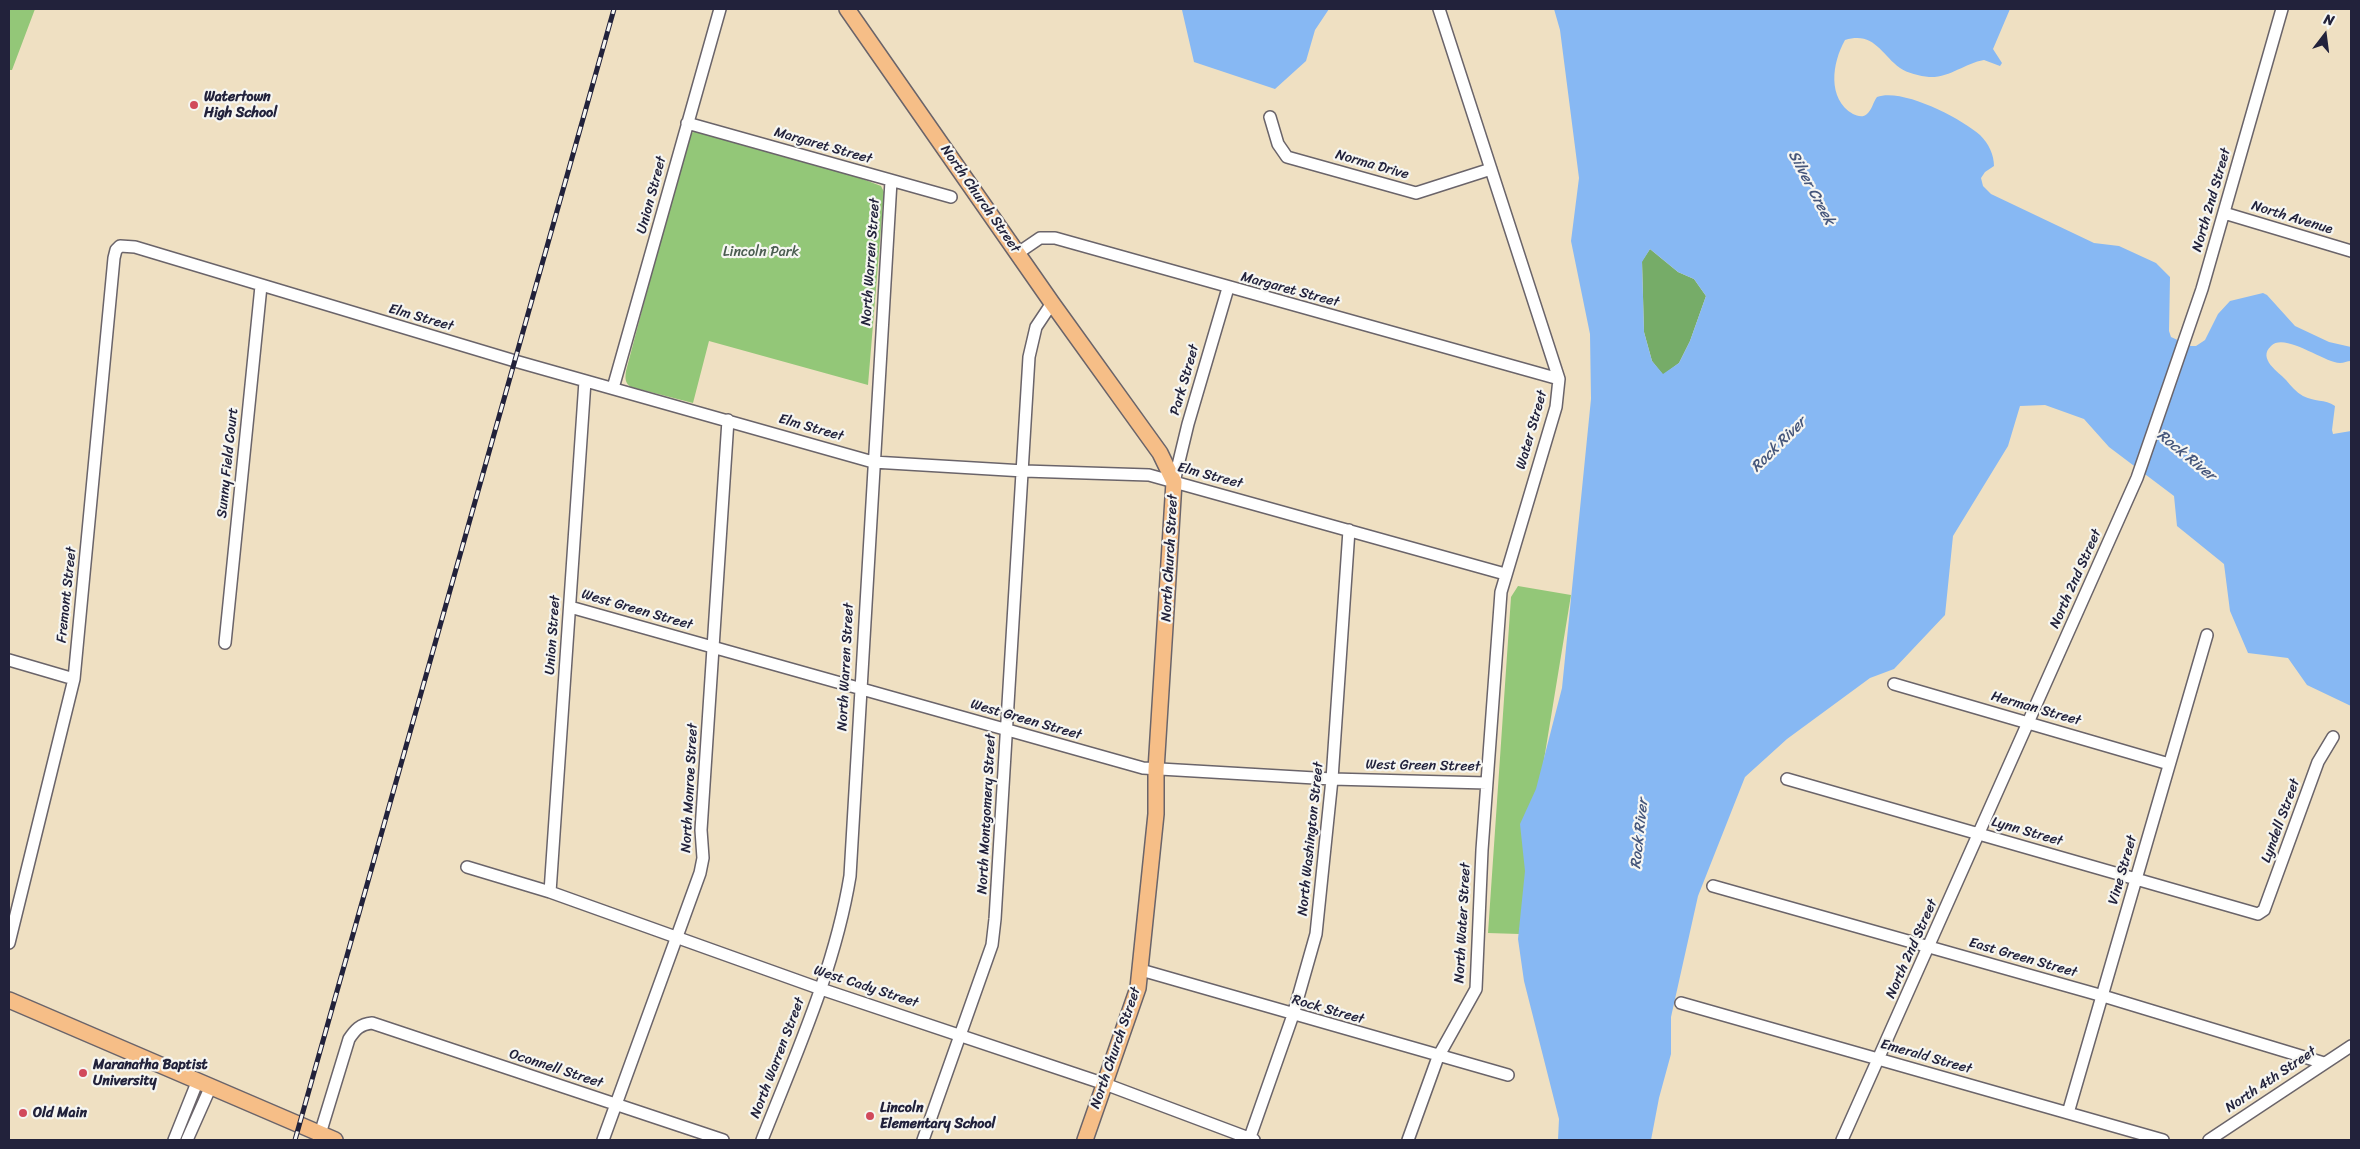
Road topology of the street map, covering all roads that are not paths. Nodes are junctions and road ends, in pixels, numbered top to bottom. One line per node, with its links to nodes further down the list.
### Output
1 (720, 9): 6 (street, Union Street)
2 (847, 9): 13 (main road, North Church Street)
3 (1439, 9): 7 (street, Water Street)
4 (2282, 9): 10 (street, North 2nd Street)
5 (1270, 116): 7 (street, Norma Drive)
6 (687, 123): 8 (street, Margaret Street); 19 (street, Union Street)
7 (1491, 169): 17 (street, Water Street)
8 (891, 181): 9 (street, Margaret Street); 21 (street, North Warren Street)
9 (951, 196)
10 (2224, 213): 12 (street, North Avenue); 34 (street, North 2nd Street)
11 (120, 246): 14 (street, Elm Street); 31 (street, Fremont Street)
12 (2351, 251)
13 (1018, 254): 15 (street, Margaret Street); 16 (main road, North Church Street)
14 (261, 286): 18 (street, Elm Street); 28 (street, Sunny Field Court)
15 (1228, 288): 17 (street, Margaret Street); 23 (street, Park Street)
16 (1052, 303): 22 (street, North Montgomery Street); 23 (main road, North Church Street)
17 (1559, 379): 25 (street, Water Street)
18 (585, 381): 19 (street, Elm Street); 26 (street, Union Street)
19 (613, 388): 20 (street, Elm Street)
20 (728, 420): 21 (street, Elm Street); 29 (street, North Monroe Street)
21 (873, 462): 22 (street, Elm Street); 33 (street, North Warren Street)
22 (1024, 471): 23 (street, Elm Street); 35 (street, North Montgomery Street)
23 (1174, 482): 24 (street, Elm Street); 38 (main road, North Church Street)
24 (1349, 530): 25 (street, Elm Street); 39 (street, North Washington Street)
25 (1505, 574): 41 (street, Water Street)
26 (570, 607): 29 (street, West Green Street); 46 (street, Union Street)
27 (2207, 635): 37 (street, Vine Street)
28 (225, 643)
29 (714, 647): 33 (street, West Green Street); 48 (street, North Monroe Street)
30 (9, 660): 31 (street)
31 (74, 679): 49 (street, Fremont Street)
32 (1894, 684): 34 (street, Herman Street)
33 (860, 689): 35 (street, West Green Street); 52 (street, North Warren Street)
34 (2028, 722): 37 (street, Herman Street); 42 (street, North 2nd Street)
35 (1007, 730): 38 (street, West Green Street); 57 (street, North Montgomery Street)
36 (2333, 737): 47 (street, Lyndell Street)
37 (2169, 764): 44 (street, Vine Street)
38 (1156, 770): 39 (street, West Green Street); 51 (main road, North Church Street)
39 (1332, 779): 41 (street, West Green Street); 56 (street, North Washington Street)
40 (1787, 780): 42 (street, Lynn Street)
41 (1488, 783): 59 (street, North Water Street)
42 (1979, 834): 44 (street, Lynn Street); 50 (street, North 2nd Street)
43 (467, 866): 46 (street, West Cady Street)
44 (2136, 880): 47 (street, Lynn Street); 53 (street, Vine Street)
45 (1713, 886): 50 (street, East Green Street)
46 (550, 892): 48 (street, West Cady Street)
47 (2258, 914)
48 (678, 938): 52 (street, West Cady Street); 65 (street, North Monroe Street)
49 (9, 943)
50 (1929, 947): 53 (street, East Green Street); 60 (street, North 2nd Street)
51 (1141, 970): 56 (street, Rock Street); 64 (main road, North Church Street)
52 (821, 989): 57 (street, West Cady Street); 73 (street, North Warren Street)
53 (2103, 996): 61 (street, East Green Street); 66 (street, Vine Street)
54 (9, 1000): 63 (main road)
55 (1681, 1002): 60 (street, Emerald Street)
56 (1293, 1015): 59 (street, Rock Street); 76 (street, North Washington Street)
57 (960, 1034): 64 (street, West Cady Street); 74 (street, North Montgomery Street)
58 (2351, 1046): 61 (street, North 4th Street)
59 (1438, 1057): 62 (street, Rock Street); 77 (street, North Water Street)
60 (1879, 1059): 66 (street, Emerald Street); 78 (street, North 2nd Street)
61 (2324, 1063): 80 (street, North 4th Street)
62 (1508, 1075)
63 (204, 1083): 67 (main road); 68 (street); 69 (street)
64 (1105, 1084): 75 (main road, North Church Street); 76 (street, West Cady Street)
65 (616, 1104): 67 (street, Oconnell Street); 71 (street, North Monroe Street); 72 (street, Oconnell Street)
66 (2068, 1113): 79 (street, Emerald Street)
67 (320, 1134): 70 (main road)
68 (174, 1140)
69 (187, 1140)
70 (335, 1140)
71 (603, 1140)
72 (723, 1140)
73 (762, 1140)
74 (922, 1140)
75 (1085, 1140)
76 (1251, 1140)
77 (1408, 1140)
78 (1842, 1140)
79 (2163, 1140)
80 (2209, 1140)

